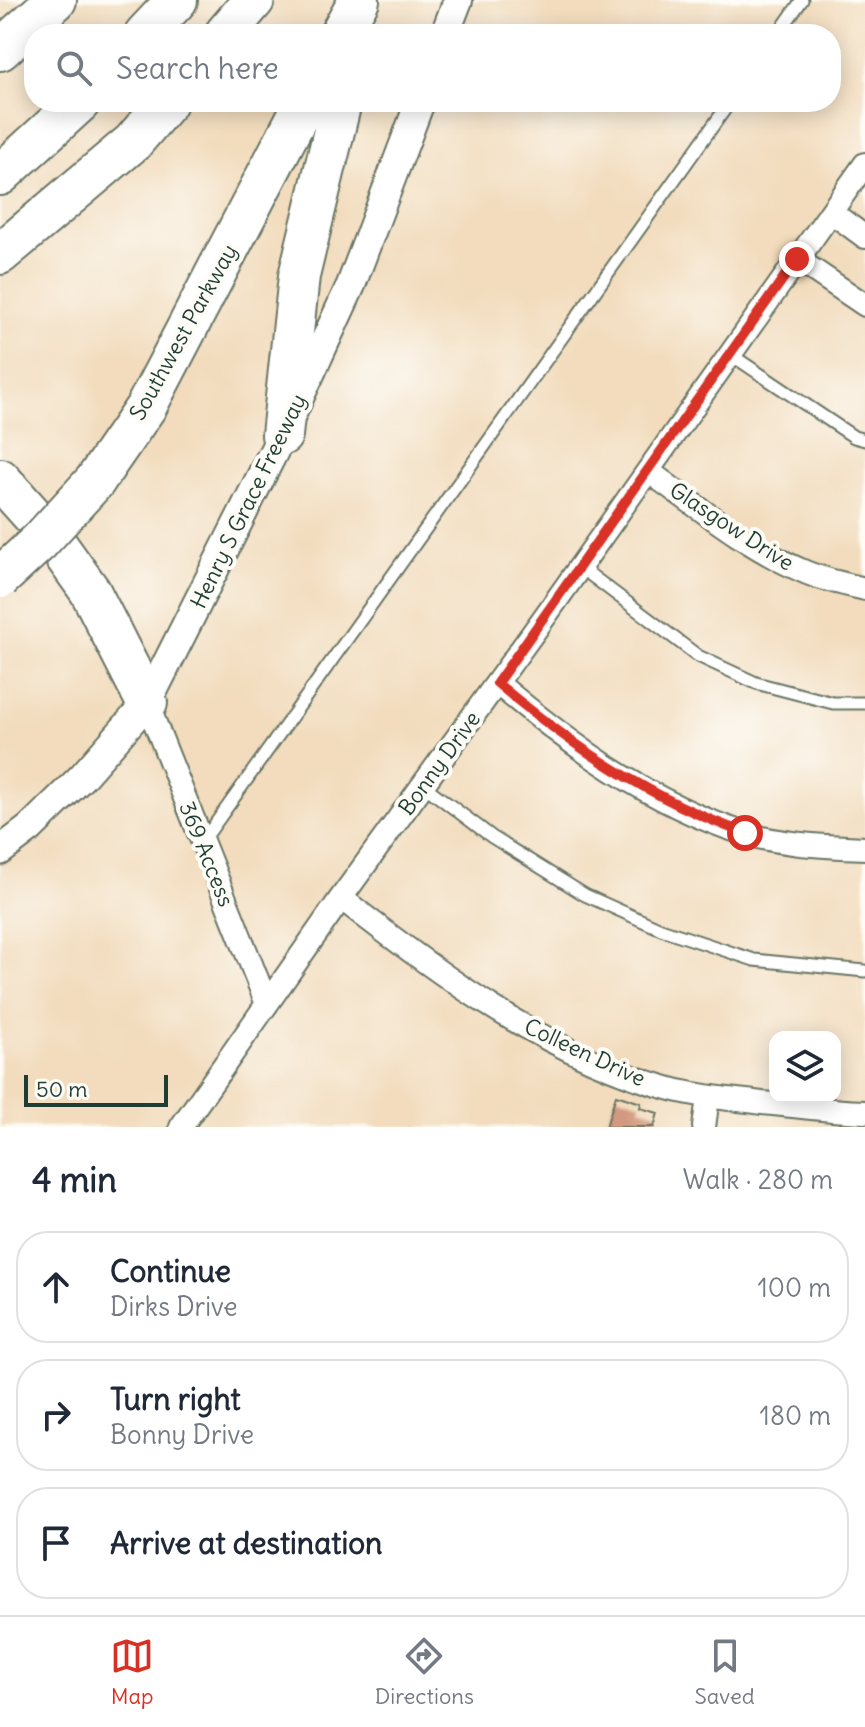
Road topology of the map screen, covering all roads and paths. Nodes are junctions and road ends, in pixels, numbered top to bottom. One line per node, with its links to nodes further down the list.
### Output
1 (56, 0): 8 (highway)
2 (177, 0): 9 (highway)
3 (254, 0): 10 (highway)
4 (359, 0): 11 (highway)
5 (379, 0): 12 (highway)
6 (458, 0): 13 (street)
7 (802, 0): 14 (lane)
8 (29, 24)
9 (154, 24)
10 (234, 24)
11 (346, 24)
12 (369, 24)
13 (449, 24)
14 (785, 24)
15 (24, 29): 16 (highway)
16 (0, 50)
17 (69, 112): 24 (highway)
18 (158, 112): 27 (highway)
19 (300, 112): 36 (highway, Southwest Parkway, bridge)
20 (339, 112): 31 (highway)
21 (416, 112): 31 (street, Henry S Grace Freeway)
22 (723, 112): 42 (lane)
23 (865, 164): 25 (street, Bonny Drive)
24 (0, 175)
25 (831, 212): 26 (street); 28 (street, Bonny Drive)
26 (865, 237)
27 (0, 254)
28 (797, 259): 29 (street); 30 (street, Bonny Drive)
29 (865, 305)
30 (730, 354): 32 (lane); 33 (street, Bonny Drive)
31 (282, 435): 39 (street, Henry S Grace Freeway)
32 (865, 440)
33 (648, 471): 35 (street, Bonny Drive); 37 (street, Glasgow Drive)
34 (0, 479): 39 (highway)
35 (580, 567): 38 (street, Bonny Drive); 40 (lane)
36 (0, 578)
37 (865, 589)
38 (497, 683): 41 (street, Bonny Drive); 43 (street)
39 (147, 703): 42 (street, 369 Access); 44 (street, Henry S Grace Freeway)
40 (865, 703)
41 (423, 785): 45 (street, Bonny Drive); 46 (lane)
42 (202, 843): 47 (street, 369 Access)
43 (865, 848)
44 (0, 851)
45 (341, 898): 47 (street, Bonny Drive); 48 (street, Colleen Drive)
46 (865, 971)
47 (267, 1004): 50 (street, Bonny Drive)
48 (708, 1097): 49 (street, Colleen Drive); 51 (street)
49 (865, 1112)
50 (181, 1127)
51 (704, 1127)

